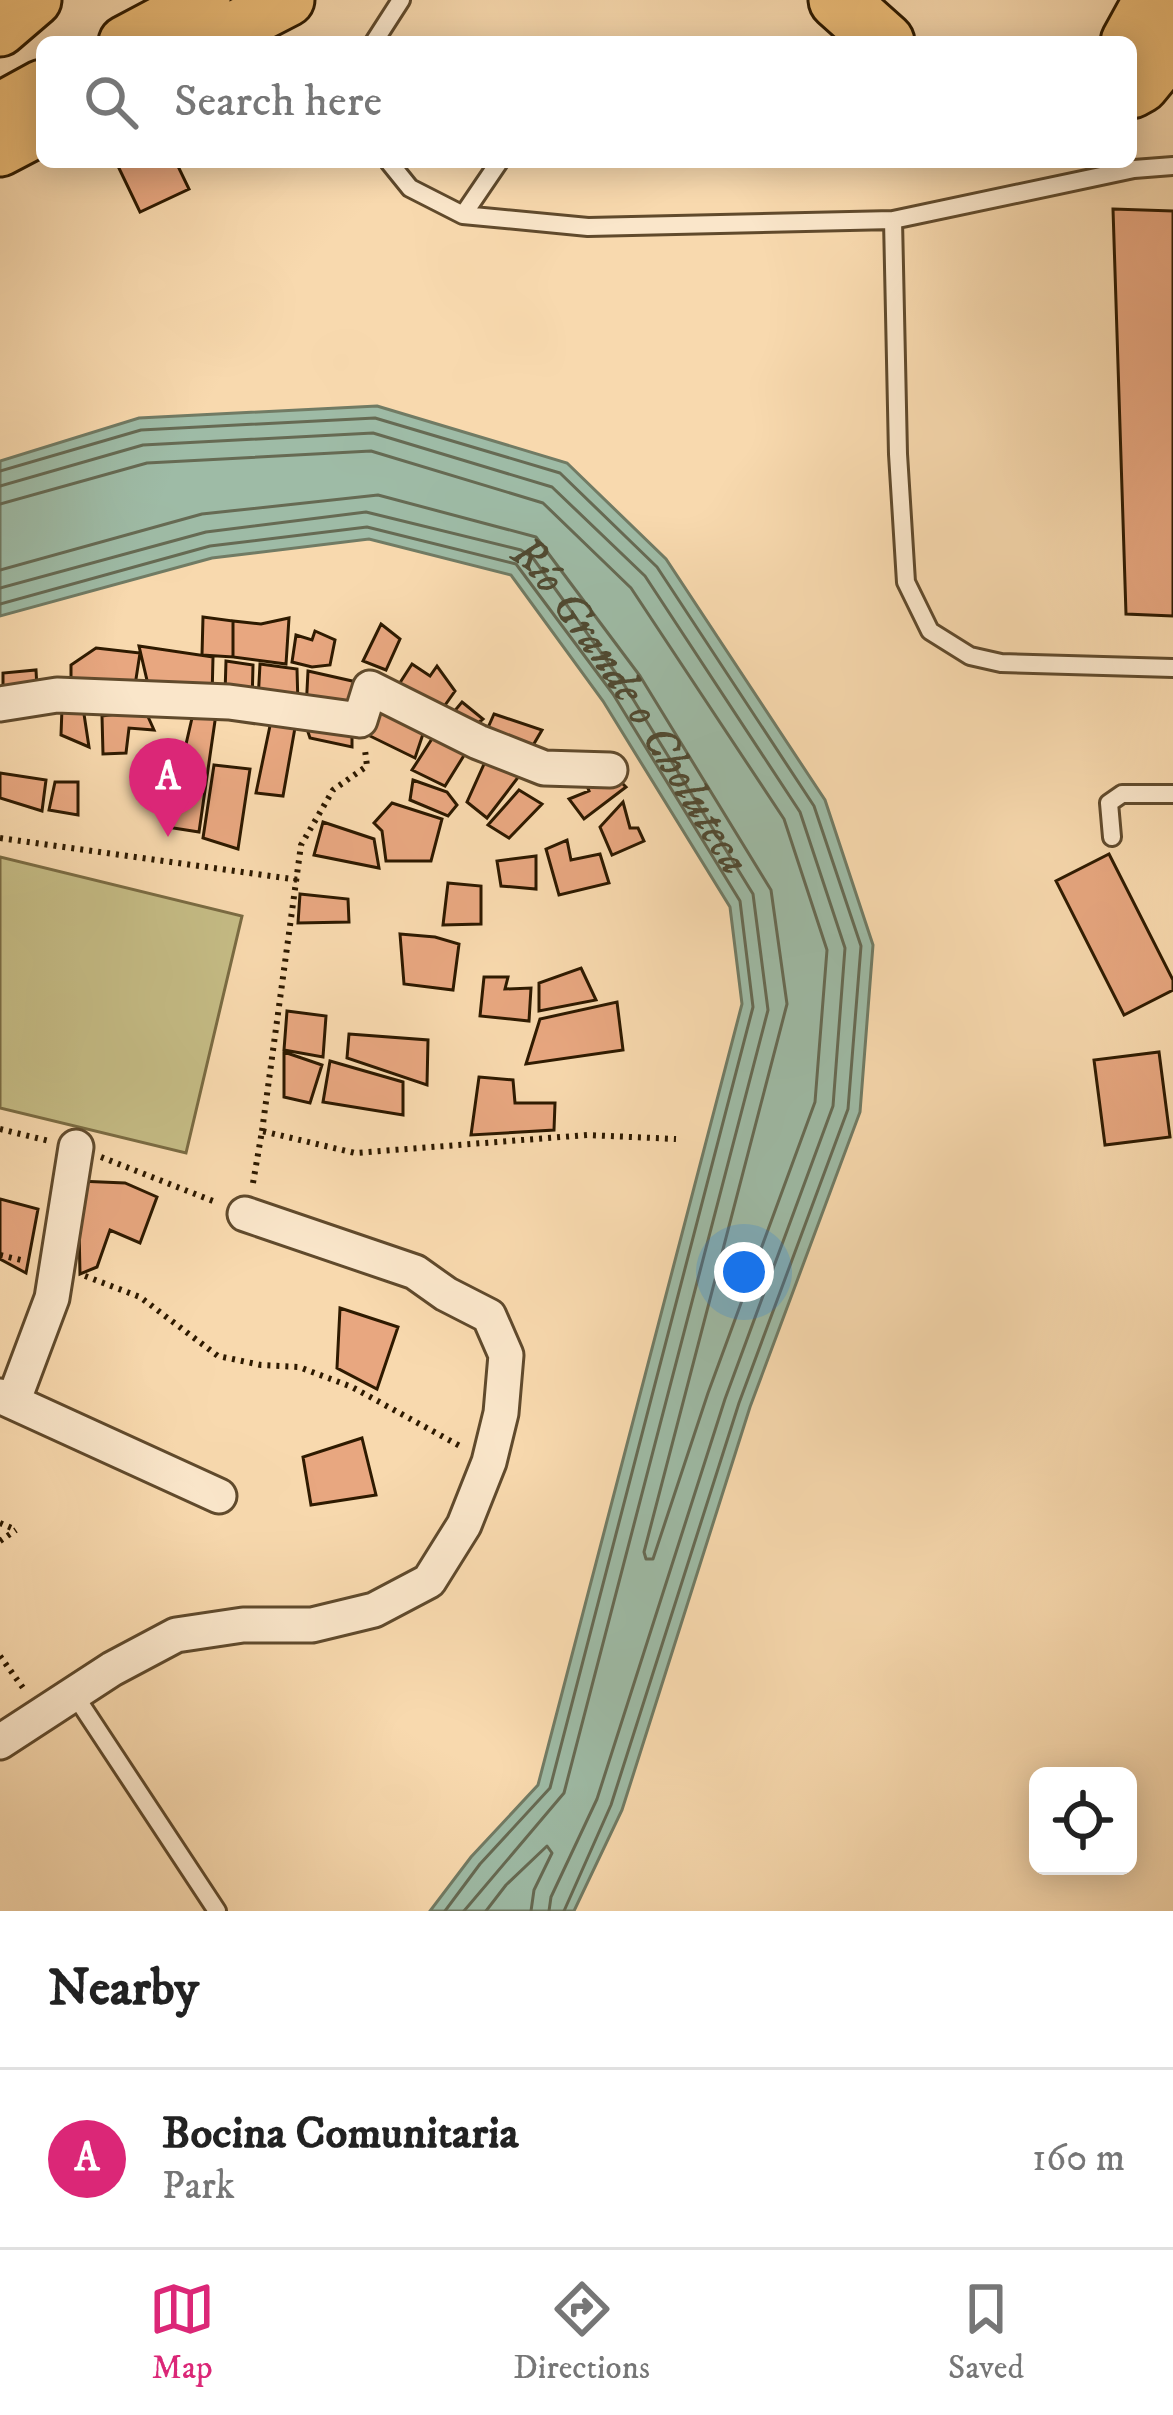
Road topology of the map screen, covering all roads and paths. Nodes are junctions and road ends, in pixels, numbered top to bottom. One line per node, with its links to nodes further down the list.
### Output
1 (35, 0): 8 (main road)
2 (204, 0): 9 (main road)
3 (288, 0): 10 (main road)
4 (401, 0): 11 (lane)
5 (802, 0): 12 (highway)
6 (838, 0): 13 (highway)
7 (1153, 0): 14 (highway)
8 (0, 30)
9 (136, 36)
10 (219, 36)
11 (378, 36)
12 (833, 36)
13 (878, 36)
14 (1133, 36)
15 (1173, 44): 16 (highway)
16 (1137, 86)
17 (36, 89): 18 (main road)
18 (0, 109)
19 (36, 131): 20 (main road)
20 (0, 149)
21 (1173, 166): 25 (lane)
22 (394, 168): 24 (lane)
23 (495, 168): 24 (lane)
24 (463, 215): 25 (lane)
25 (893, 220): 26 (lane)
26 (1173, 668)
27 (0, 704): 28 (street)
28 (359, 720): 29 (street); 33 (path)
29 (610, 770)
30 (1173, 794): 31 (lane)
31 (1112, 837)
32 (0, 838): 33 (path)
33 (299, 880): 35 (path)
34 (0, 1129): 37 (path)
35 (262, 1131): 36 (path); 38 (path)
36 (676, 1139)
37 (76, 1148): 38 (path); 40 (street)
38 (245, 1214): 42 (street)
39 (0, 1255): 40 (path)
40 (56, 1268): 41 (street); 42 (path)
41 (7, 1399): 43 (street)
42 (489, 1462): 47 (street)
43 (219, 1496)
44 (0, 1523): 45 (path)
45 (0, 1541)
46 (0, 1656): 48 (path)
47 (74, 1694): 48 (street); 50 (lane)
48 (42, 1715): 49 (street)
49 (0, 1742)
50 (217, 1911)

